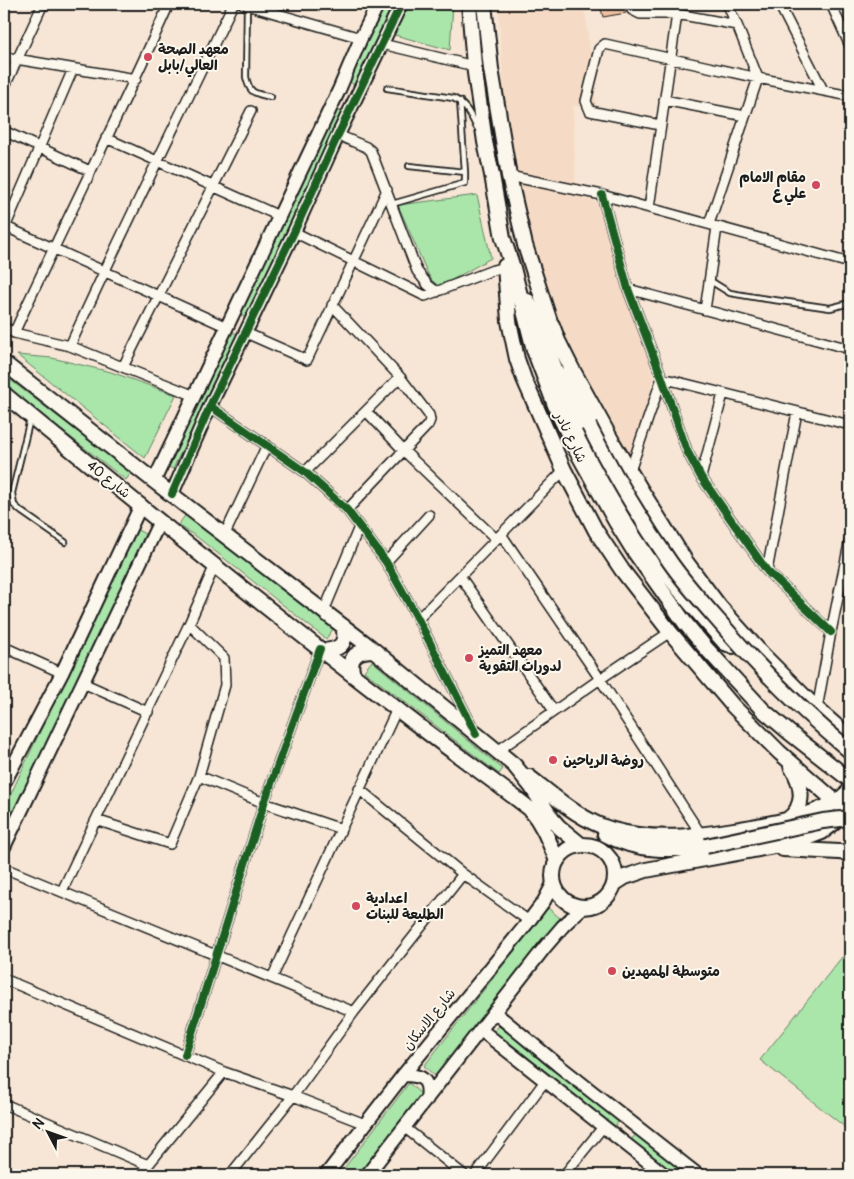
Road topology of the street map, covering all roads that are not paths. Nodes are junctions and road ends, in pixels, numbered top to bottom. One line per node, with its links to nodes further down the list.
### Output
1 (43, 4): 19 (street)
2 (169, 4): 24 (street)
3 (233, 4): 44 (street)
4 (245, 4): 15 (street); 31 (lane)
5 (378, 4): 15 (street)
6 (401, 4): 16 (street)
7 (469, 4): 21 (main road)
8 (484, 4): 48 (main road, شارع نادر)
9 (631, 4): 13 (street)
10 (726, 4): 14 (street)
11 (779, 4): 29 (street)
12 (831, 4): 17 (street)
13 (677, 14): 14 (street); 20 (street)
14 (737, 25): 23 (street)
15 (361, 38): 25 (street)
16 (382, 44): 21 (street); 27 (street)
17 (850, 46)
18 (4, 57): 19 (street)
19 (17, 59): 22 (street); 26 (street)
20 (670, 59): 23 (street); 32 (street); 38 (street)
21 (474, 66): 42 (main road)
22 (73, 69): 24 (street); 43 (street)
23 (758, 78): 29 (street); 37 (street)
24 (136, 79): 41 (street)
25 (342, 82): 27 (street); 34 (street)
26 (4, 88)
27 (361, 88): 36 (street)
28 (387, 88): 33 (lane)
29 (823, 90): 30 (street)
30 (850, 96)
31 (271, 97)
32 (664, 100): 37 (street); 38 (street)
33 (460, 101): 42 (lane); 47 (lane)
34 (332, 105): 36 (street); 54 (street)
35 (251, 111): 49 (street)
36 (349, 114): 40 (street)
37 (745, 116): 55 (street)
38 (660, 125): 53 (street)
39 (4, 131): 43 (street)
40 (338, 135): 50 (street); 57 (street)
41 (106, 138): 44 (street); 46 (street)
42 (485, 142): 61 (main road)
43 (40, 148): 46 (street); 56 (street)
44 (158, 161): 49 (street); 62 (street)
45 (409, 166): 47 (lane)
46 (90, 171): 58 (street)
47 (465, 172): 52 (lane)
48 (509, 176): 51 (street); 71 (main road, شارع نادر)
49 (214, 186): 54 (street); 66 (street)
50 (387, 190): 52 (street); 59 (street)
51 (602, 195): 53 (street); 64 (street)
52 (392, 204): 65 (street)
53 (649, 208): 55 (street)
54 (279, 216): 70 (street)
55 (713, 225): 60 (street); 63 (street)
56 (4, 228): 58 (street)
57 (294, 232): 59 (street); 73 (street)
58 (53, 247): 62 (street); 74 (street)
59 (353, 261): 65 (street); 68 (street)
60 (850, 263)
61 (510, 266): 65 (street); 93 (main road); 116 (main road); 137 (main road, شارع نادر)
62 (104, 271): 66 (street); 75 (street)
63 (709, 280): 67 (lane); 69 (street)
64 (628, 289): 69 (street); 80 (street)
65 (437, 292)
66 (158, 296): 70 (street); 78 (street)
67 (850, 303)
68 (332, 305): 73 (street); 79 (street)
69 (705, 310): 76 (street)
70 (230, 322): 73 (street); 82 (street)
71 (552, 325): 94 (main road); 132 (main road, شارع نادر, bridge)
72 (4, 328): 74 (street)
73 (248, 328): 85 (street)
74 (14, 332): 75 (street)
75 (70, 346): 78 (street)
76 (850, 349)
77 (4, 363): 84 (main road, شارع 40)
78 (123, 367): 82 (street)
79 (400, 377): 86 (street); 92 (street)
80 (662, 378): 81 (street); 94 (street); 96 (street)
81 (723, 394): 87 (street); 96 (street)
82 (195, 396): 97 (street)
83 (4, 398): 88 (main road, شارع 40)
84 (57, 405): 89 (main road); 97 (main road, شارع 40)
85 (210, 406): 91 (street); 98 (street)
86 (366, 411): 92 (street); 95 (street)
87 (796, 412): 90 (street); 110 (street)
88 (31, 416): 89 (main road, شارع 40); 107 (lane)
89 (42, 425): 99 (main road, شارع 40)
90 (850, 425)
91 (267, 446): 95 (street); 104 (street)
92 (404, 451): 100 (street); 105 (street)
93 (564, 470): 105 (street); 117 (main road)
94 (630, 471): 116 (main road)
95 (305, 472): 100 (street)
96 (701, 477): 110 (street)
97 (154, 481): 98 (main road, شارع 40)
98 (172, 494): 104 (main road, شارع 40)
99 (141, 505): 102 (main road, شارع 40); 122 (street)
100 (347, 510): 103 (street)
101 (429, 515): 108 (street)
102 (160, 521): 109 (main road, شارع 40); 125 (street)
103 (359, 527): 108 (street); 112 (street)
104 (225, 534): 112 (main road, شارع 40)
105 (499, 537): 111 (street); 124 (street)
106 (850, 539): 118 (street)
107 (64, 542)
108 (386, 562): 113 (street)
109 (215, 565): 114 (street); 120 (main road, شارع 40)
110 (768, 571): 118 (street)
111 (460, 576): 113 (street); 128 (street)
112 (324, 611): 115 (main road, شارع 40)
113 (418, 620): 130 (street)
114 (190, 624): 129 (street); 136 (street)
115 (343, 626): 120 (main road); 121 (main road, شارع 40)
116 (737, 626): 126 (main road)
117 (670, 632): 124 (street); 134 (main road)
118 (831, 632): 126 (street)
119 (4, 647): 122 (street)
120 (321, 650): 123 (main road, شارع 40); 141 (street)
121 (374, 650): 123 (main road); 130 (main road, شارع 40)
122 (62, 673): 138 (street)
123 (353, 674): 127 (main road, شارع 40)
124 (600, 679): 128 (street); 146 (street)
125 (83, 683): 129 (street); 148 (street)
126 (817, 709): 131 (main road)
127 (397, 710): 139 (street); 151 (main road, شارع 40)
128 (554, 711): 133 (street)
129 (148, 712): 143 (street)
130 (476, 734): 133 (main road, شارع 40)
131 (850, 736)
132 (850, 751)
133 (496, 752): 135 (main road, شارع 40)
134 (779, 752): 142 (main road); 144 (main road)
135 (514, 765): 146 (main road); 147 (main road)
136 (199, 776): 141 (street); 143 (street)
137 (850, 780)
138 (4, 783)
139 (359, 789): 145 (street); 153 (street)
140 (850, 790): 142 (main road)
141 (264, 803): 145 (street); 159 (street)
142 (848, 807): 144 (main road); 146 (main road, bridge); 149 (main road)
143 (96, 820): 156 (street)
144 (782, 822): 146 (main road)
145 (341, 829): 161 (street)
146 (704, 841)
147 (581, 845): 151 (main road); 155 (main road)
148 (4, 847)
149 (763, 849): 150 (main road); 155 (main road)
150 (850, 853)
151 (557, 861): 154 (main road)
152 (4, 868): 156 (street)
153 (463, 874): 158 (street); 162 (street)
154 (554, 882): 157 (main road); 158 (street, شارع الاسكان)
155 (614, 884): 157 (main road)
156 (62, 891): 159 (street)
157 (583, 906): 163 (street)
158 (529, 921): 167 (street, شارع الاسكان)
159 (216, 955): 161 (street); 165 (street)
160 (4, 978): 165 (street)
161 (272, 978): 162 (street)
162 (354, 1012): 169 (street)
163 (494, 1012): 164 (street); 172 (street)
164 (480, 1030): 168 (street); 170 (street)
165 (185, 1055): 166 (street)
166 (224, 1072): 169 (street); 177 (street)
167 (403, 1075): 170 (street); 173 (street, شارع الاسكان)
168 (545, 1081): 175 (street); 183 (street)
169 (293, 1096): 173 (street); 180 (street)
170 (427, 1099): 174 (street)
171 (4, 1104): 177 (street)
172 (631, 1122): 176 (street); 186 (street)
173 (365, 1124): 181 (street, شارع الاسكان)
174 (404, 1127): 178 (street); 182 (street)
175 (603, 1127): 176 (street); 184 (street)
176 (618, 1139): 185 (street)
177 (148, 1165): 179 (street)
178 (371, 1174)
179 (140, 1175)
180 (230, 1175)
181 (326, 1175)
182 (464, 1175)
183 (475, 1175)
184 (564, 1175)
185 (664, 1175)
186 (698, 1175)

